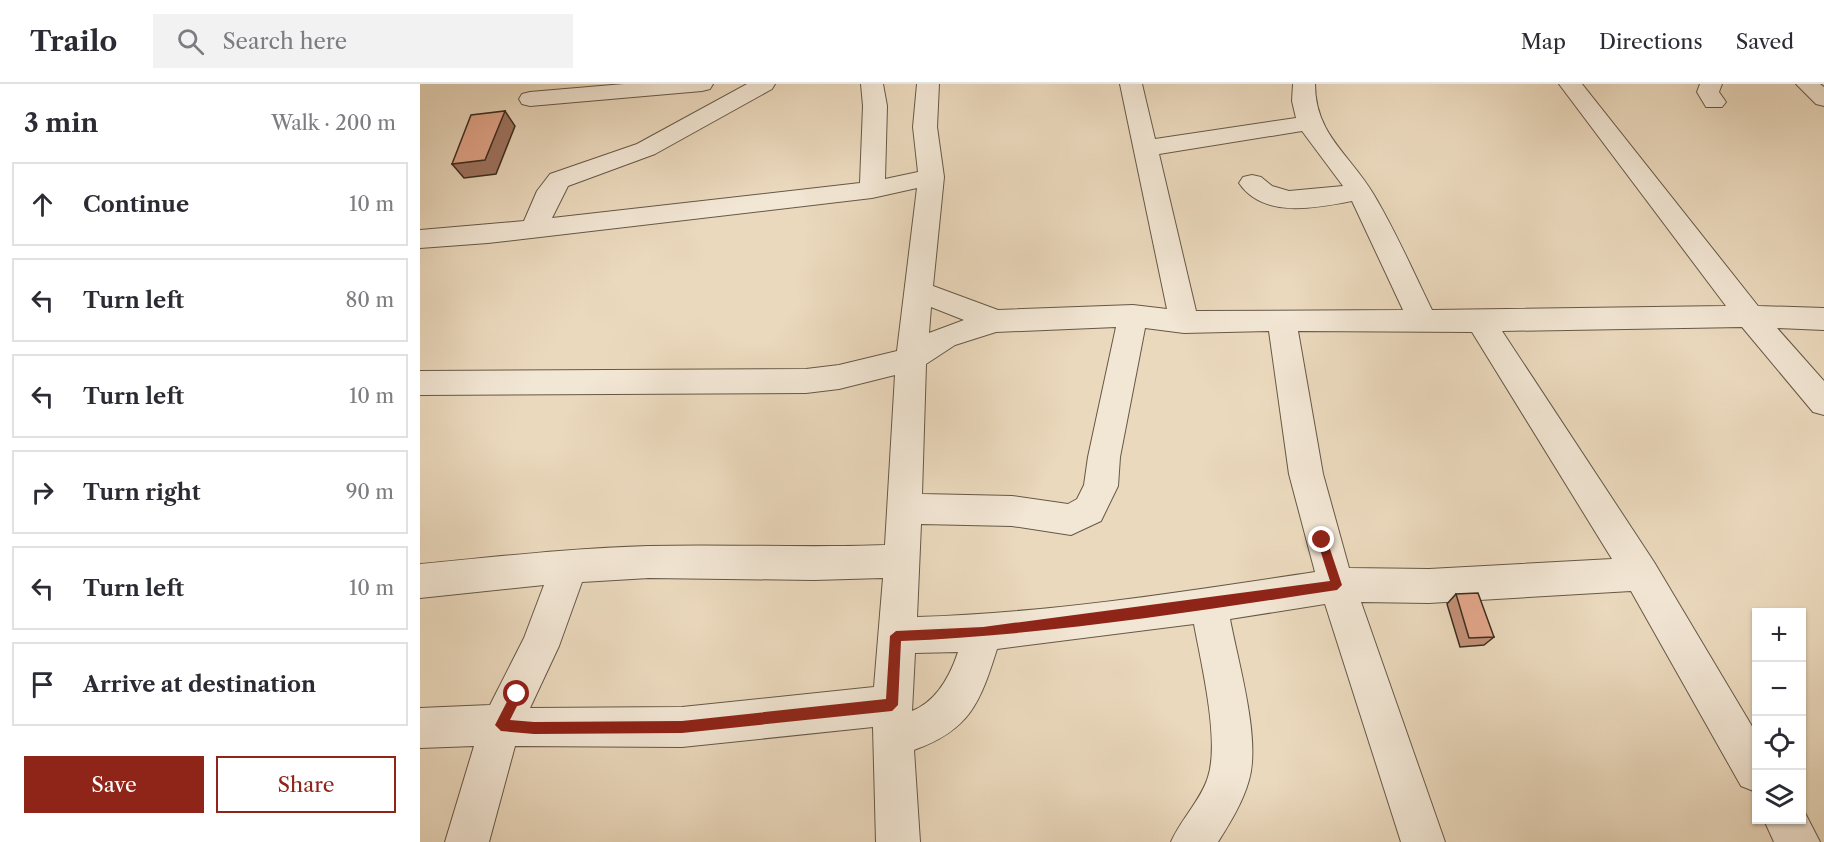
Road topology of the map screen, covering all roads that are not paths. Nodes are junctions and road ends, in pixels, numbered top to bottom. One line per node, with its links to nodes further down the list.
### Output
1 (702, 84): 9 (street)
2 (764, 84): 17 (street)
3 (872, 84): 15 (street)
4 (928, 84): 13 (street)
5 (1131, 84): 12 (street)
6 (1304, 84): 11 (street)
7 (1570, 84): 21 (street)
8 (1807, 84): 10 (street)
9 (530, 99)
10 (1824, 99)
11 (1309, 123): 12 (street); 16 (street)
12 (1147, 148): 27 (street)
13 (931, 177): 15 (street); 19 (street)
14 (1252, 183): 16 (street)
15 (872, 190): 17 (street)
16 (1359, 191): 25 (street)
17 (534, 229): 18 (street)
18 (420, 239)
19 (920, 292): 24 (street); 28 (street)
20 (1133, 316): 24 (street); 27 (street); 31 (street)
21 (1750, 316): 22 (street); 26 (street); 30 (street)
22 (1824, 319)
23 (1281, 320): 25 (street); 27 (street); 36 (street)
24 (996, 321): 28 (street)
25 (1423, 321): 26 (street)
26 (1480, 321): 34 (street)
27 (1184, 322)
28 (911, 359): 29 (street); 31 (street)
29 (420, 383)
30 (1824, 403)
31 (904, 509): 32 (street)
32 (902, 561): 33 (street); 39 (street)
33 (569, 567): 35 (street); 41 (street)
34 (1641, 574): 36 (street); 43 (street)
35 (420, 581)
36 (1337, 585): 37 (street); 48 (street)
37 (1209, 605): 38 (street); 47 (street)
38 (983, 633): 39 (street); 40 (street)
39 (896, 636): 40 (street)
40 (893, 721): 41 (street); 46 (street)
41 (501, 725): 42 (street); 45 (street)
42 (420, 728)
43 (1755, 770)
44 (1788, 824): 49 (street)
45 (467, 842)
46 (898, 842)
47 (1193, 842)
48 (1424, 842)
49 (1798, 842)

